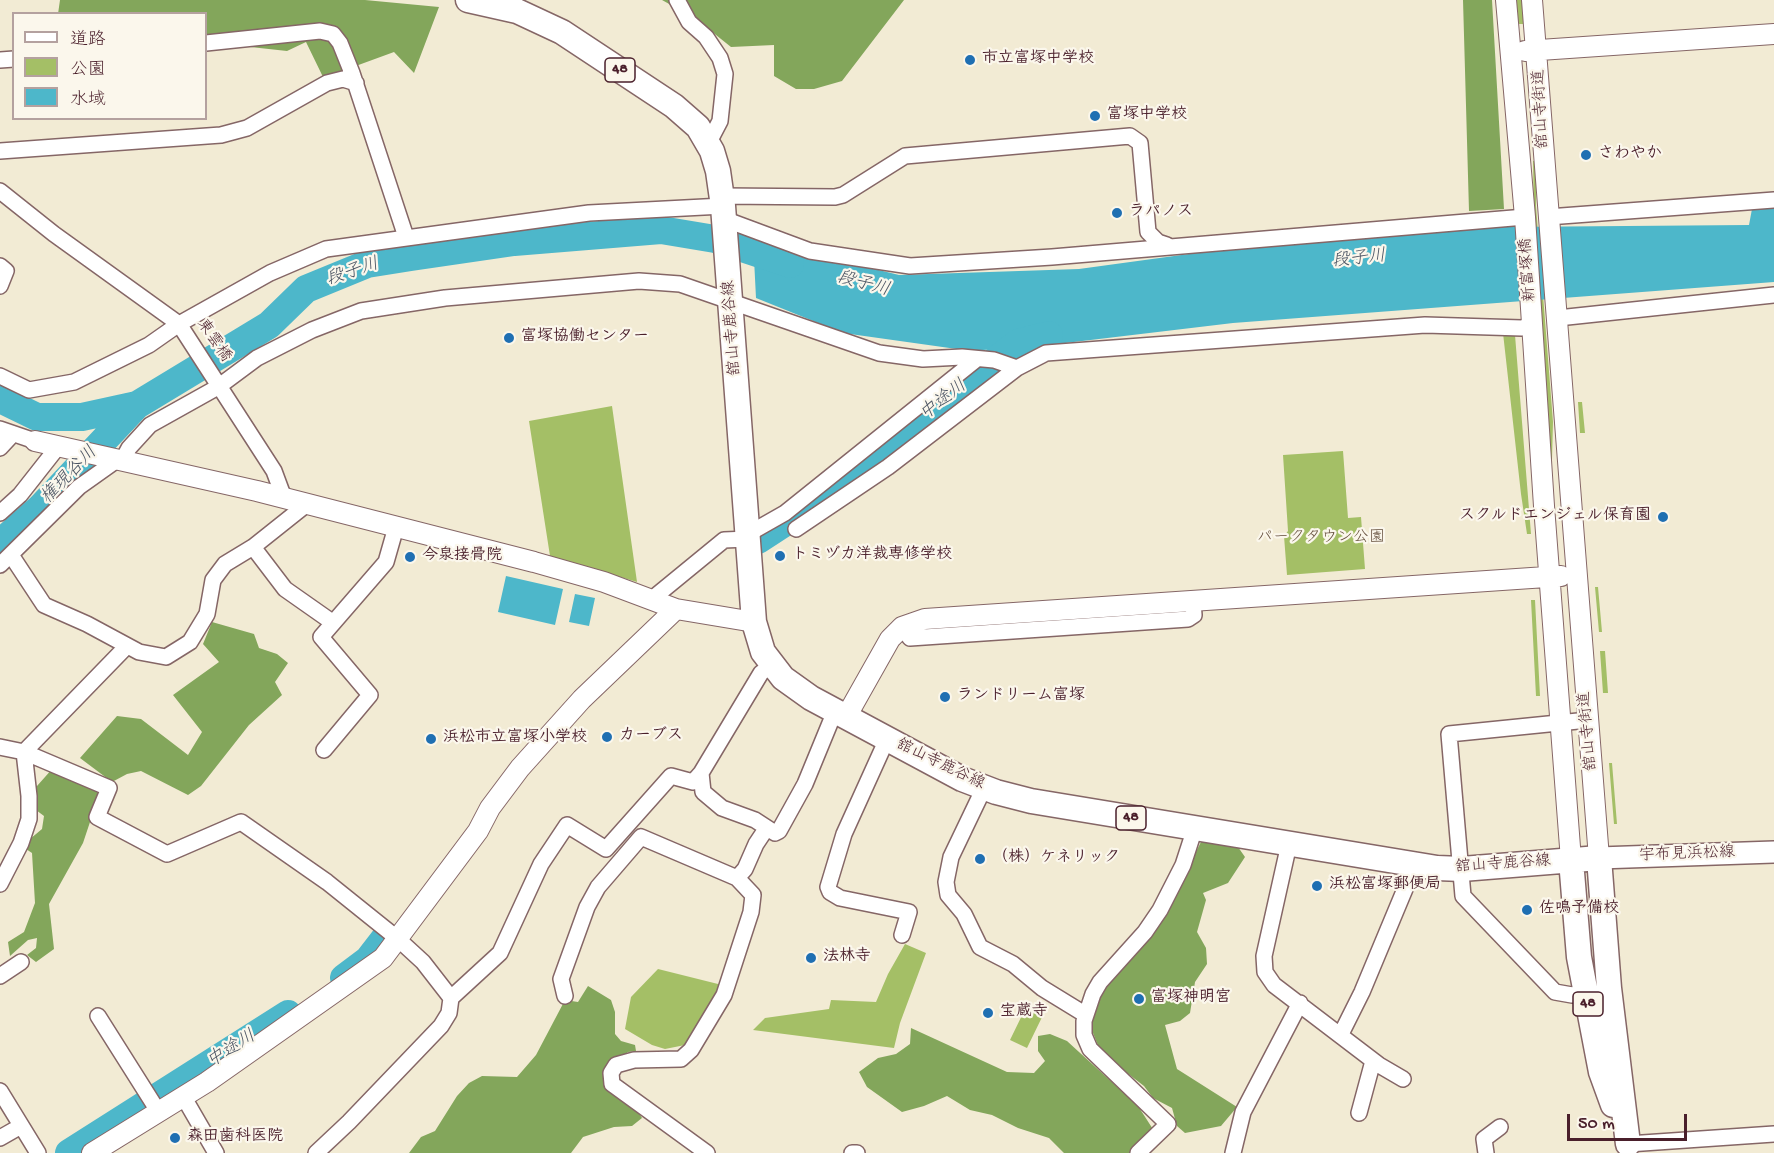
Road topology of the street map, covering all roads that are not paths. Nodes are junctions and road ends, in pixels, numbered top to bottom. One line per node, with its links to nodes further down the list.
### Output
1 (468, 0): 10 (main road, 48)
2 (677, 0): 10 (street)
3 (1506, 0): 7 (street, 舘山寺街道)
4 (1532, 0): 8 (street, 舘山寺街道)
5 (1774, 34): 8 (street)
6 (207, 43): 9 (street)
7 (1509, 51): 8 (street); 15 (street, 舘山寺街道)
8 (1538, 51): 16 (street, 舘山寺街道)
9 (356, 83): 11 (street); 17 (street)
10 (708, 144): 14 (main road, 48)
11 (0, 151)
12 (0, 191): 24 (street, 東雲橋)
13 (1774, 200): 16 (street)
14 (723, 207): 17 (street); 18 (street); 18 (street); 22 (main road, 舘山寺鹿谷線 / 48)
15 (1525, 217): 18 (street); 25 (street, 新富塚橋)
16 (1548, 218): 23 (street, 新富塚橋)
17 (406, 237): 24 (street)
18 (1167, 245)
19 (0, 266): 20 (street)
20 (0, 286)
21 (1774, 295): 23 (street)
22 (731, 303): 26 (street); 29 (street); 40 (main road, 舘山寺鹿谷線 / 48)
23 (1558, 318): 43 (street, 舘山寺街道)
24 (179, 324): 28 (street); 29 (street, 東雲橋)
25 (1533, 324): 27 (street); 44 (street, 舘山寺街道)
26 (977, 359): 27 (street); 40 (street)
27 (1017, 368): 39 (street)
28 (0, 376)
29 (217, 383): 34 (street); 35 (street, 東雲橋)
30 (7, 432): 31 (street); 32 (street)
31 (35, 441): 33 (street)
32 (0, 448)
33 (62, 449): 34 (street); 37 (street)
34 (115, 460): 35 (street); 42 (street)
35 (284, 498): 36 (street)
36 (307, 504): 38 (street); 41 (street)
37 (0, 513)
38 (396, 527): 45 (street); 48 (street)
39 (796, 529)
40 (748, 541): 45 (street); 47 (main road, 舘山寺鹿谷線 / 48)
41 (253, 547): 48 (street); 49 (street)
42 (5, 560): 49 (street)
43 (1576, 574): 44 (street); 52 (street, 舘山寺街道)
44 (1549, 576): 51 (street); 53 (street, 舘山寺街道)
45 (652, 600): 46 (street)
46 (676, 609): 47 (street); 71 (street)
47 (754, 621): 50 (main road, 舘山寺鹿谷線 / 48)
48 (332, 622): 56 (street)
49 (127, 646): 57 (street)
50 (772, 665): 51 (main road, 舘山寺鹿谷線 / 48); 58 (street)
51 (841, 714): 54 (main road, 舘山寺鹿谷線 / 48); 61 (street)
52 (1588, 720): 53 (street); 64 (street, 舘山寺街道)
53 (1561, 722): 65 (street, 舘山寺街道); 67 (street)
54 (887, 739): 59 (main road, 舘山寺鹿谷線 / 48); 70 (street)
55 (0, 747): 57 (street)
56 (324, 750)
57 (24, 752): 69 (street); 71 (street)
58 (701, 773): 61 (street); 76 (street)
59 (984, 788): 60 (main road, 舘山寺鹿谷線 / 48); 78 (street)
60 (1195, 828): 62 (main road, 舘山寺鹿谷線 / 48); 78 (street)
61 (766, 829): 68 (street)
62 (1289, 844): 66 (main road, 舘山寺鹿谷線 / 48); 77 (street)
63 (1774, 852): 64 (main road, 宇布見浜松線)
64 (1599, 858): 65 (main road, 舘山寺鹿谷線 / 48); 91 (main road, 舘山寺街道 / 48)
65 (1572, 860): 67 (main road, 舘山寺鹿谷線 / 48); 74 (main road, 舘山寺街道 / 48)
66 (1412, 864): 67 (main road, 舘山寺鹿谷線 / 48); 80 (street)
67 (1459, 869): 74 (street)
68 (737, 878): 75 (street); 96 (street)
69 (0, 884)
70 (902, 935)
71 (398, 939): 76 (street); 84 (street)
72 (21, 962): 73 (street)
73 (0, 976)
74 (1586, 993): 91 (main road, 舘山寺街道 / 48)
75 (565, 996)
76 (450, 998): 95 (street)
77 (1300, 1004): 80 (street); 100 (street)
78 (1086, 1015): 99 (street)
79 (98, 1016): 85 (street)
80 (1341, 1034): 81 (street)
81 (1373, 1061): 82 (street); 86 (street)
82 (1403, 1079)
83 (0, 1091): 87 (street)
84 (183, 1096): 85 (street); 94 (street)
85 (153, 1103): 93 (street)
86 (1359, 1113)
87 (21, 1126): 90 (street); 92 (street)
88 (1500, 1127): 101 (street)
89 (1774, 1134): 91 (street)
90 (0, 1138)
91 (1629, 1149)
92 (38, 1153)
93 (92, 1153)
94 (216, 1153)
95 (316, 1153)
96 (707, 1153)
97 (852, 1153): 98 (street)
98 (857, 1153)
99 (1138, 1153)
100 (1233, 1153)
101 (1486, 1153)

